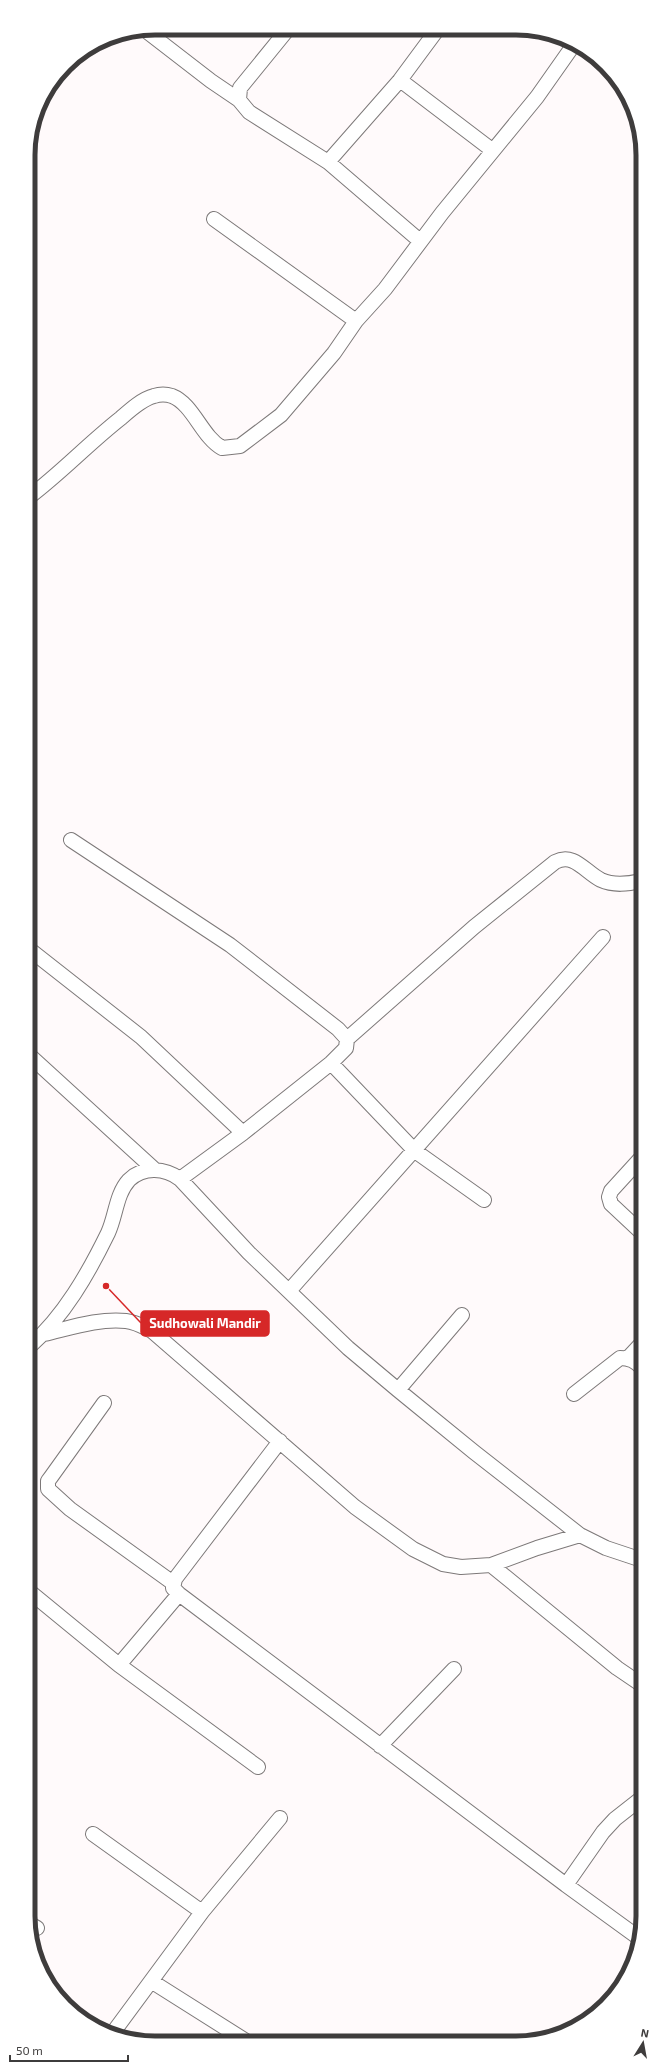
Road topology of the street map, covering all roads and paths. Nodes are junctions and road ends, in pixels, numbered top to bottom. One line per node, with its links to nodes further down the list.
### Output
1 (151, 35): 6 (street)
2 (283, 35): 6 (street)
3 (433, 35): 5 (street)
4 (570, 48): 7 (street)
5 (400, 80): 7 (street); 8 (street)
6 (239, 100): 8 (street)
7 (492, 150): 10 (street)
8 (328, 162): 10 (street)
9 (214, 219): 11 (street)
10 (420, 242): 11 (street)
11 (356, 321): 12 (street)
12 (35, 492)
13 (71, 840): 17 (street)
14 (636, 882): 17 (street)
15 (603, 938): 21 (street)
16 (35, 954): 20 (street)
17 (346, 1039): 19 (street)
18 (35, 1060): 23 (street)
19 (331, 1064): 20 (street); 21 (street)
20 (242, 1133): 24 (street)
21 (415, 1151): 25 (street); 27 (street)
22 (636, 1164): 26 (street)
23 (155, 1170): 24 (street); 29 (street)
24 (180, 1179): 27 (street)
25 (484, 1200)
26 (636, 1228)
27 (289, 1291): 34 (street)
28 (462, 1315): 34 (street)
29 (44, 1334): 30 (street); 37 (street)
30 (35, 1342)
31 (636, 1349): 32 (street)
32 (628, 1358): 33 (street); 35 (street)
33 (636, 1362)
34 (398, 1390): 38 (street)
35 (574, 1394)
36 (104, 1403): 41 (street)
37 (280, 1441): 40 (street); 41 (street)
38 (580, 1535): 39 (street); 40 (street)
39 (636, 1558)
40 (491, 1565): 45 (street)
41 (176, 1588): 43 (street); 46 (street)
42 (35, 1596): 43 (street)
43 (119, 1665): 47 (street)
44 (454, 1669): 46 (street)
45 (636, 1681)
46 (380, 1746): 51 (street)
47 (258, 1767)
48 (636, 1802): 51 (street)
49 (280, 1818): 52 (street)
50 (93, 1834): 52 (street)
51 (566, 1885): 53 (street)
52 (202, 1912): 54 (street)
53 (634, 1935)
54 (151, 1981): 55 (street); 56 (street)
55 (115, 2029)
56 (238, 2036)

